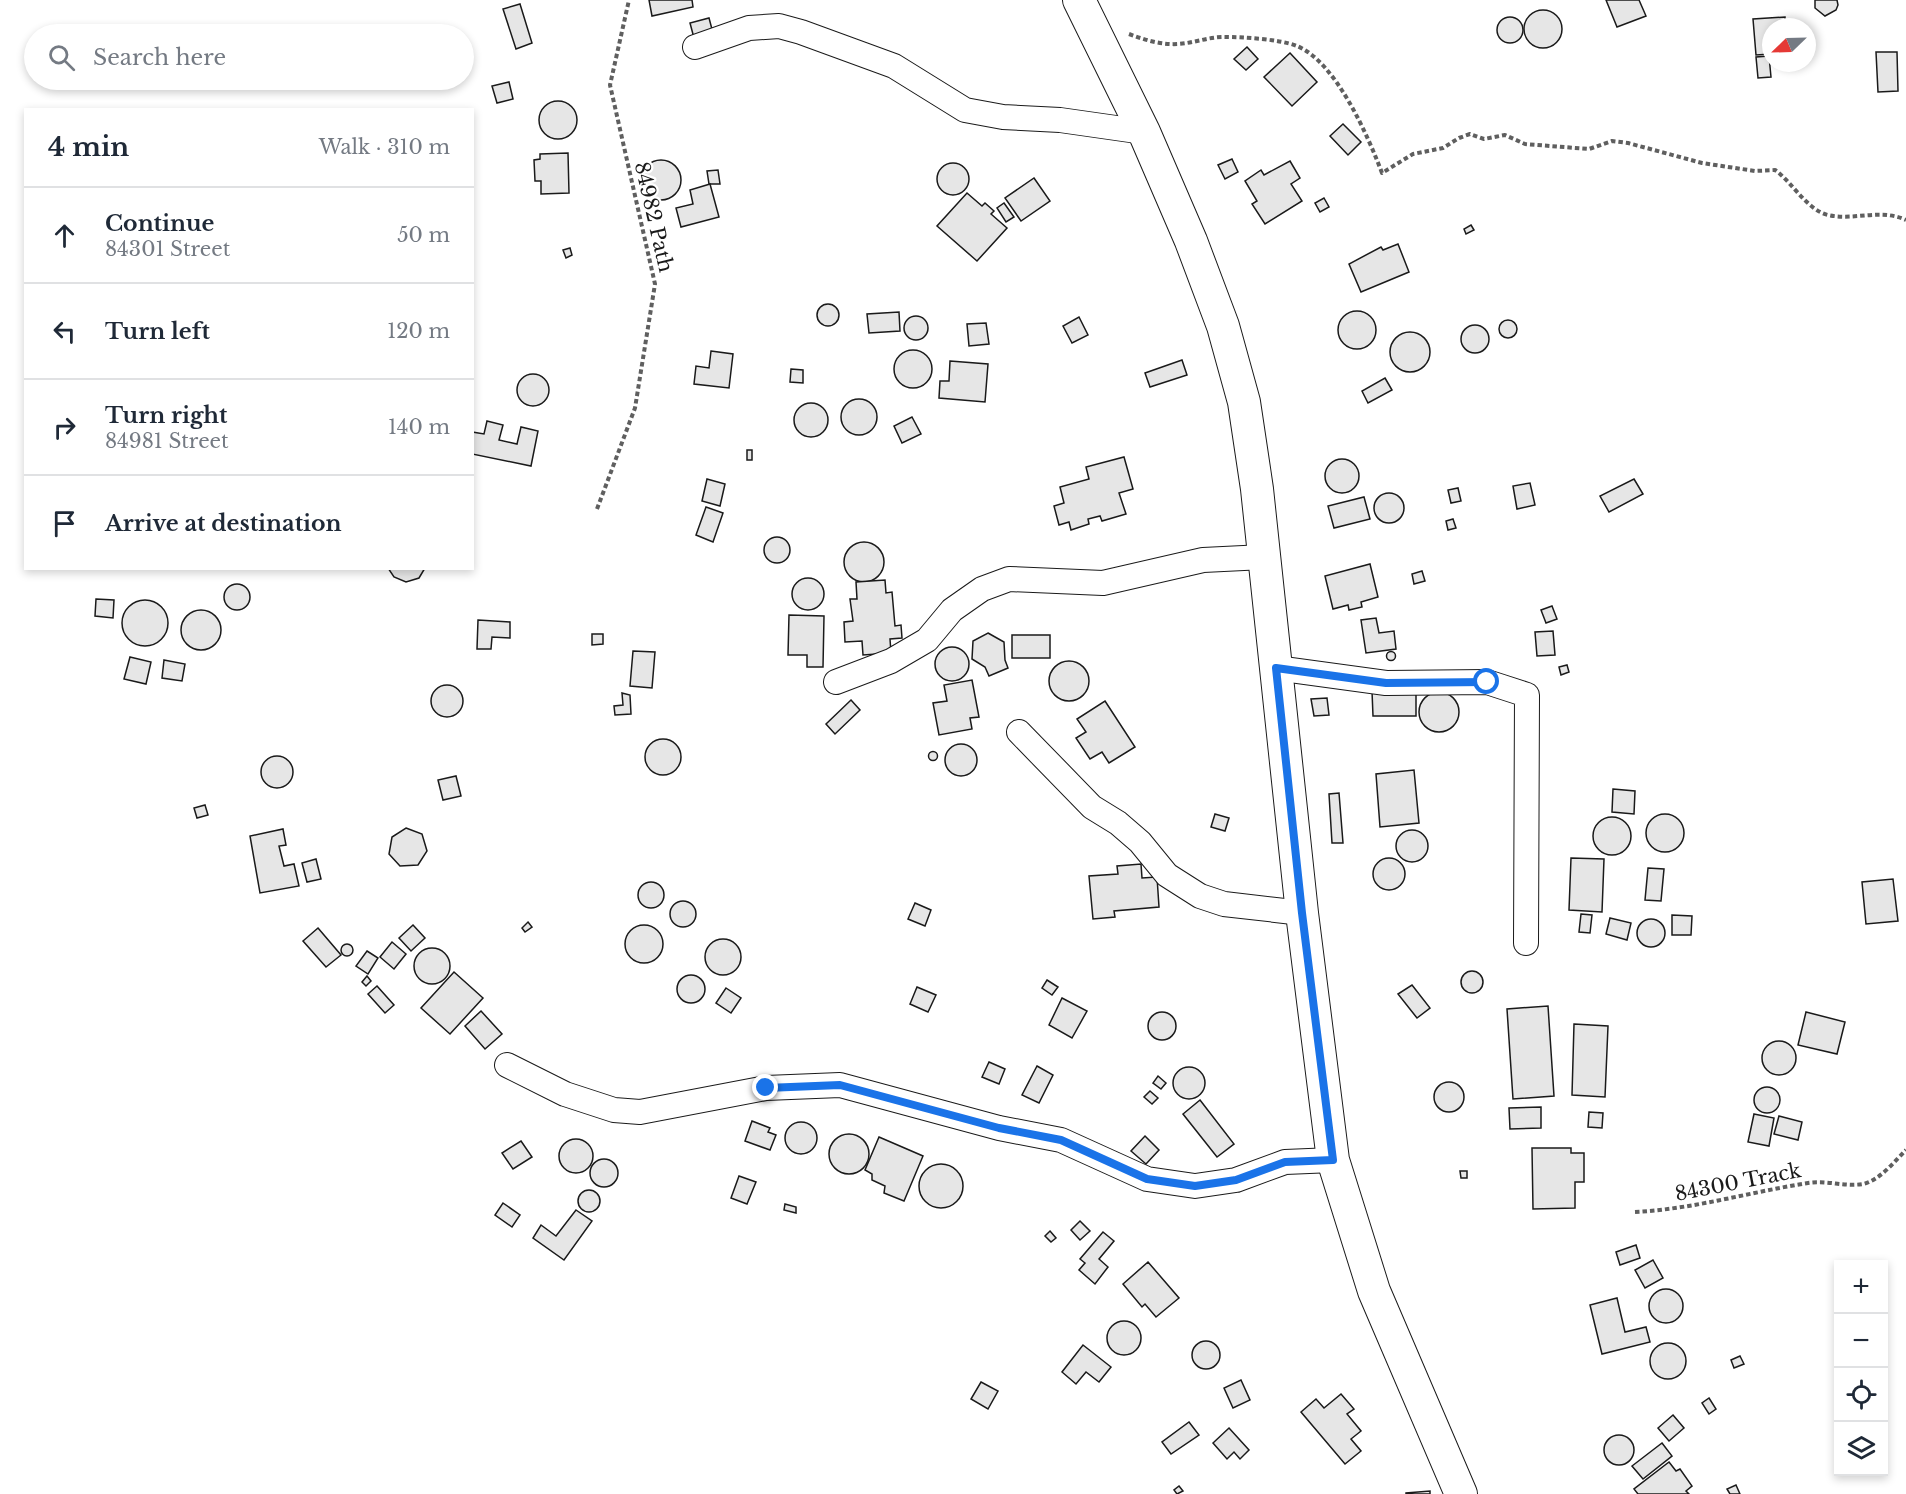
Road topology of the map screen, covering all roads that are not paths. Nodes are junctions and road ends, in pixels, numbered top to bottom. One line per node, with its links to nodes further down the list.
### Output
1 (1084, 10): 3 (street)
2 (695, 47): 3 (street)
3 (1144, 132): 4 (street)
4 (1264, 557): 5 (street); 6 (street)
5 (1276, 668): 8 (street); 9 (street)
6 (836, 682)
7 (1019, 732): 8 (street)
8 (1302, 913): 11 (street)
9 (1527, 943)
10 (507, 1065): 11 (street)
11 (1333, 1160): 12 (street)
12 (1461, 1494)

